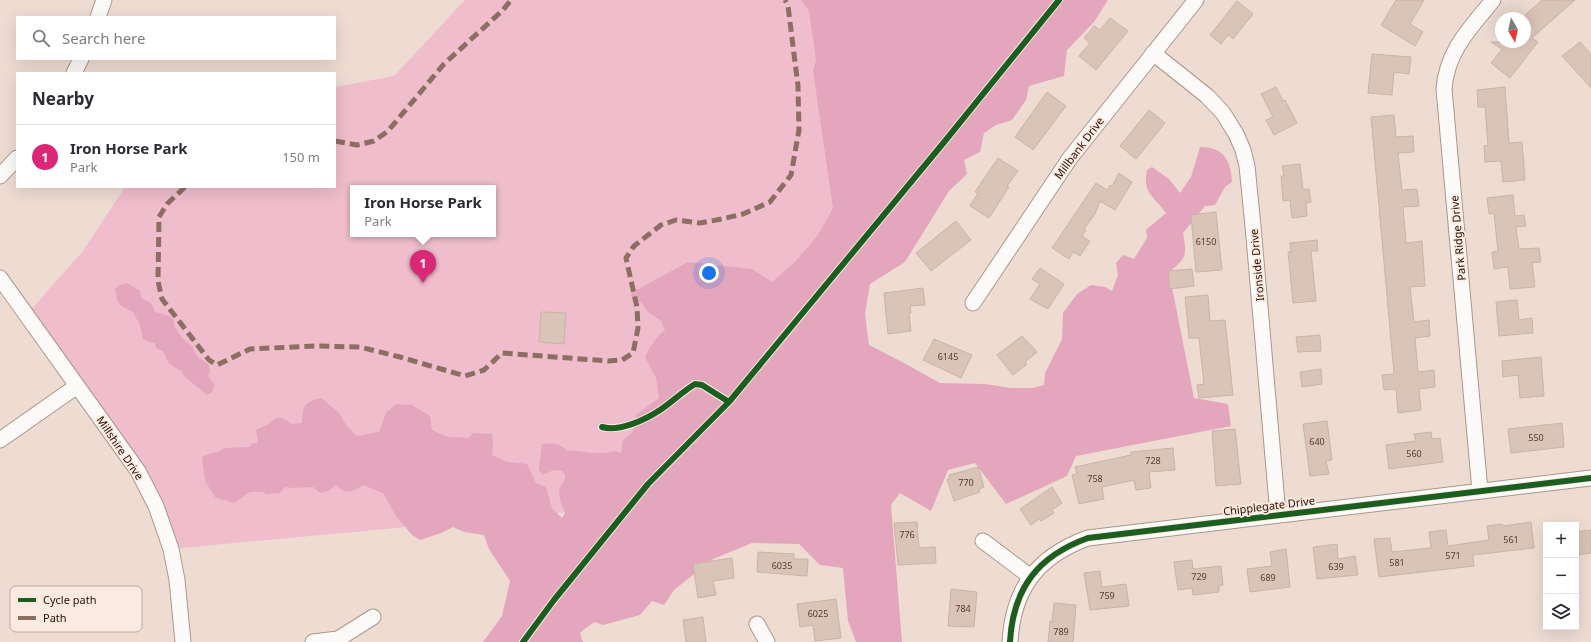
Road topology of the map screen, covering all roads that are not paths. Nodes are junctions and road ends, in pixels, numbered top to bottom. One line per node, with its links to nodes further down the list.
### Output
1 (104, 0): 4 (street)
2 (1196, 0): 5 (street, Millbank Drive)
3 (1493, 0): 15 (street, Park Ridge Drive)
4 (98, 16)
5 (1153, 53): 11 (street, Millbank Drive); 16 (street, Ironside Drive)
6 (80, 60): 7 (street)
7 (74, 72)
8 (16, 159): 9 (street)
9 (0, 176)
10 (0, 278): 12 (street, Millshire Drive)
11 (973, 303)
12 (77, 386): 13 (street); 21 (street, Millshire Drive)
13 (0, 440)
14 (1591, 478): 15 (street, Chipplegate Drive)
15 (1480, 491): 16 (street, Chipplegate Drive)
16 (1278, 515): 18 (street, Chipplegate Drive)
17 (983, 541): 18 (street)
18 (1031, 577): 24 (street, Chipplegate Drive)
19 (373, 617): 22 (street)
20 (757, 624): 23 (street)
21 (184, 642)
22 (313, 642)
23 (767, 642)
24 (1010, 642)

